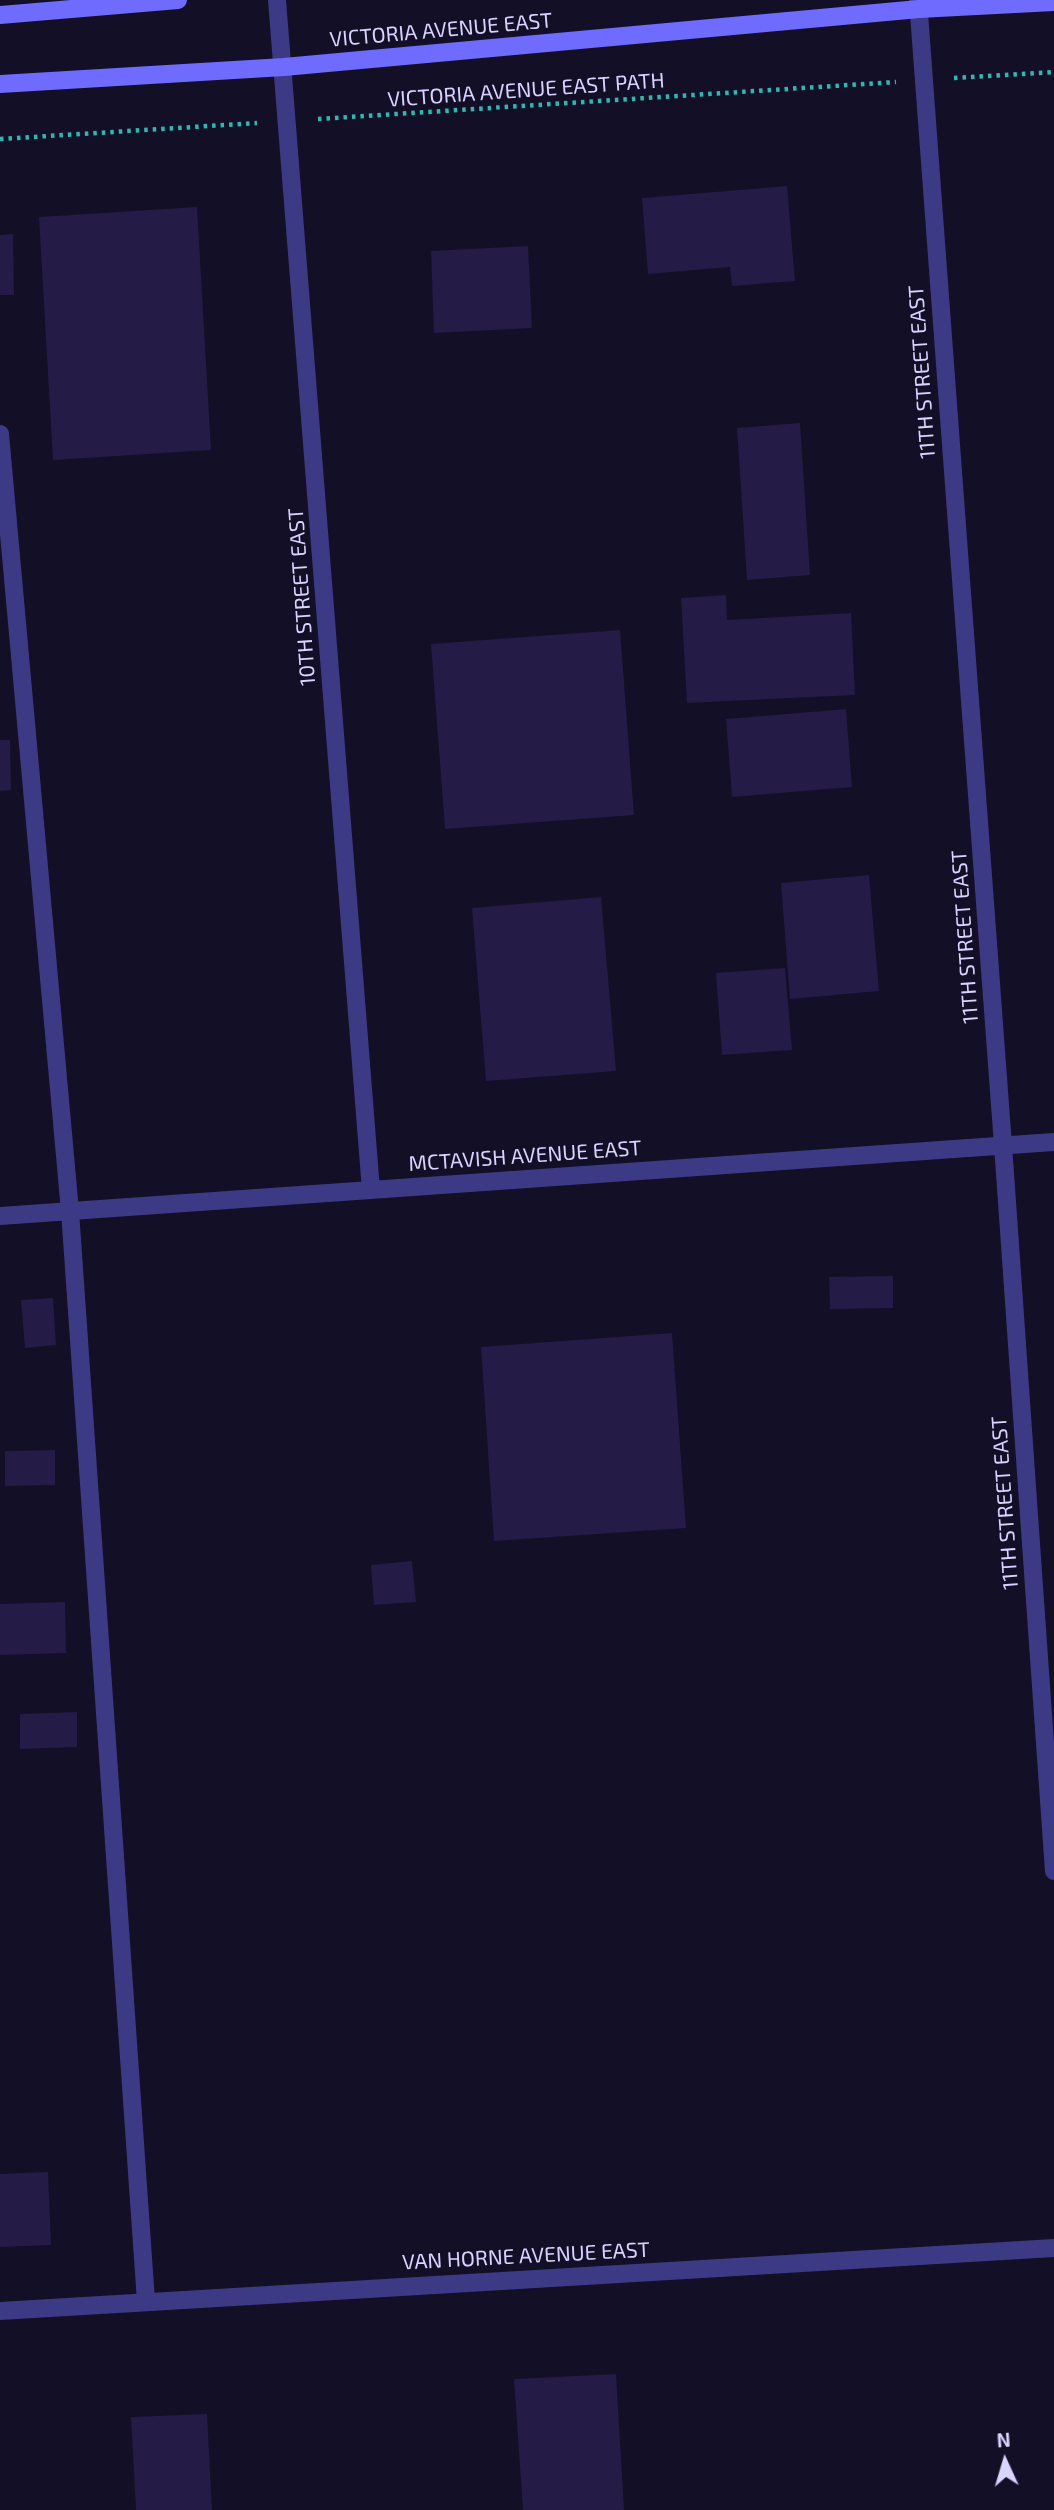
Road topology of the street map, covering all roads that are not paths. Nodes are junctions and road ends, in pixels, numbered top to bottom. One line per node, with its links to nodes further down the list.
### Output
1 (178, 0): 5 (main road)
2 (277, 0): 6 (street, 10TH STREET EAST)
3 (1054, 2): 4 (main road, VICTORIA AVENUE EAST)
4 (918, 4): 6 (main road, VICTORIA AVENUE EAST); 10 (street, 11TH STREET EAST)
5 (0, 15)
6 (284, 67): 7 (main road, VICTORIA AVENUE EAST); 11 (street, 10TH STREET EAST)
7 (0, 84)
8 (0, 434): 12 (street)
9 (1054, 1142): 10 (street, MCTAVISH AVENUE EAST)
10 (1003, 1145): 11 (street, MCTAVISH AVENUE EAST); 14 (street, 11TH STREET EAST)
11 (371, 1190): 12 (street, MCTAVISH AVENUE EAST)
12 (70, 1211): 13 (street, MCTAVISH AVENUE EAST); 16 (street)
13 (0, 1216)
14 (1054, 1871)
15 (1054, 2248): 16 (street, VAN HORNE AVENUE EAST)
16 (146, 2301): 17 (street, VAN HORNE AVENUE EAST)
17 (0, 2311)

